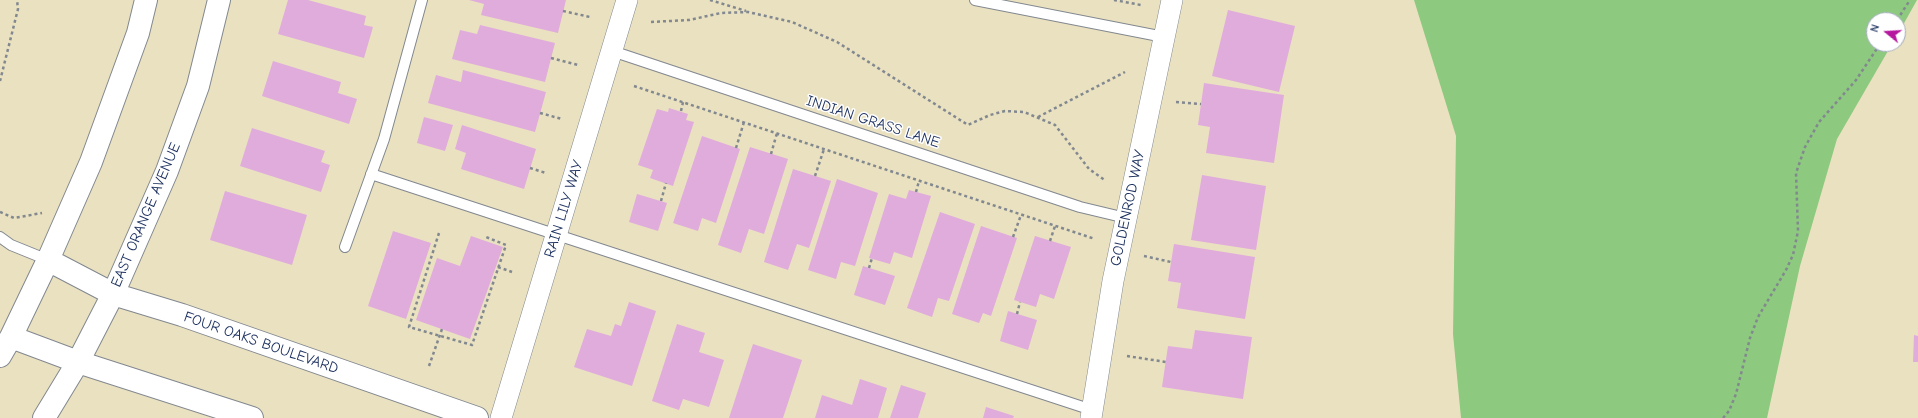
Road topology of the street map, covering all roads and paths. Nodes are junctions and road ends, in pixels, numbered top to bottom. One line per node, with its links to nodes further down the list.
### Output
1 (17, 0): 23 (path)
2 (146, 0): 61 (street)
3 (219, 0): 66 (street, EAST ORANGE AVENUE)
4 (422, 0): 39 (lane)
5 (627, 0): 18 (street, RAIN LILY WAY)
6 (710, 0): 13 (path)
7 (975, 0): 17 (lane)
8 (1114, 0): 11 (path)
9 (1172, 0): 17 (street, GOLDENROD WAY)
10 (1910, 0): 14 (path)
11 (1140, 5)
12 (563, 11): 15 (path)
13 (748, 12): 16 (path); 30 (path)
14 (1902, 12)
15 (590, 17)
16 (651, 22)
17 (1164, 37): 49 (street, GOLDENROD WAY)
18 (612, 51): 49 (lane, INDIAN GRASS LANE); 52 (street, RAIN LILY WAY)
19 (1875, 52): 82 (path)
20 (551, 58): 21 (path)
21 (578, 65)
22 (1125, 72): 30 (path)
23 (0, 81)
24 (634, 86): 26 (path)
25 (1174, 101): 27 (path)
26 (683, 102): 28 (path); 32 (path)
27 (1201, 104)
28 (681, 111)
29 (540, 113): 31 (path)
30 (1037, 118): 42 (path)
31 (562, 119)
32 (744, 122): 33 (path); 34 (path)
33 (777, 133): 35 (path); 36 (path)
34 (736, 148)
35 (824, 149): 40 (path); 41 (path)
36 (771, 154)
37 (530, 168): 38 (path)
38 (546, 173)
39 (371, 174): 52 (lane); 58 (lane)
40 (815, 176)
41 (919, 181): 44 (path); 48 (path)
42 (1106, 181)
43 (666, 183): 45 (path)
44 (916, 192)
45 (661, 201)
46 (0, 212): 47 (path)
47 (46, 212)
48 (1021, 214): 50 (path); 55 (path)
49 (1126, 218): 77 (street, GOLDENROD WAY)
50 (1055, 226): 56 (path); 57 (path)
51 (439, 233): 71 (path)
52 (556, 234): 77 (lane); 81 (street, RAIN LILY WAY)
53 (0, 237): 61 (lane)
54 (486, 237): 63 (path)
55 (1014, 237)
56 (1095, 239)
57 (1050, 241)
58 (345, 247)
59 (1144, 256): 62 (path)
60 (872, 258): 64 (path)
61 (48, 260): 66 (street, FOUR OAKS BOULEVARD); 70 (street)
62 (1171, 262)
63 (498, 267): 65 (path); 71 (path)
64 (869, 268)
65 (512, 272)
66 (113, 294): 74 (street, EAST ORANGE AVENUE); 80 (street, FOUR OAKS BOULEVARD)
67 (1020, 302): 68 (path)
68 (1017, 314)
69 (442, 329): 71 (path)
70 (6, 335): 72 (street); 74 (street)
71 (440, 336): 76 (path)
72 (0, 356)
73 (1127, 356): 75 (path)
74 (78, 362): 78 (street, EAST ORANGE AVENUE); 79 (street)
75 (1166, 362)
76 (430, 366)
77 (1091, 414)
78 (44, 418)
79 (252, 418)
80 (477, 418)
81 (500, 418)
82 (1723, 418)

